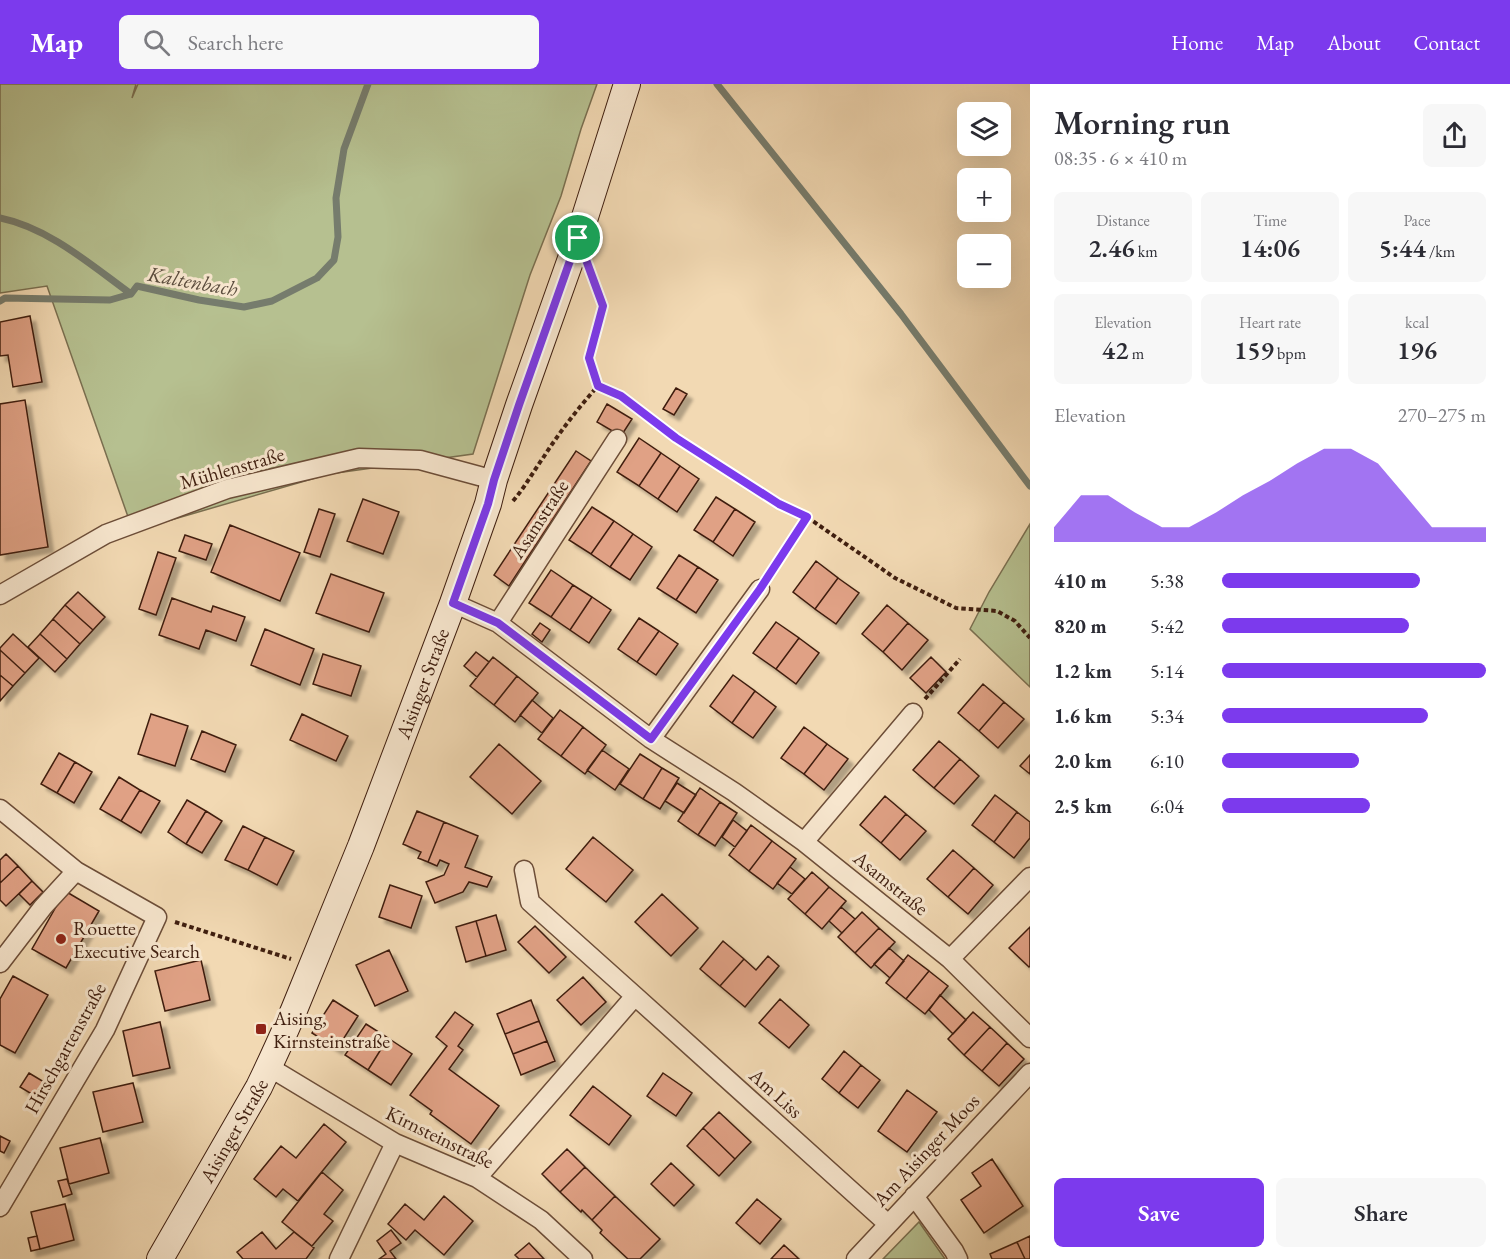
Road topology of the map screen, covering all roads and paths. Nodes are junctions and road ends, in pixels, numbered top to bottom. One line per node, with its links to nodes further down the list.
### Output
1 (627, 84): 5 (main road, Aisinger Straße)
2 (590, 272): 3 (path)
3 (598, 386): 5 (path); 6 (path)
4 (617, 439): 10 (street, Asamstraße)
5 (491, 492): 8 (street, Mühlenstraße); 9 (main road, Aisinger Straße)
6 (807, 517): 7 (path); 11 (path)
7 (760, 589): 14 (street)
8 (0, 595)
9 (453, 603): 10 (street, Asamstraße); 23 (main road, Aisinger Straße)
10 (498, 623): 14 (street, Asamstraße)
11 (1030, 638)
12 (960, 659): 13 (path)
13 (913, 713): 16 (street)
14 (651, 739): 16 (street, Asamstraße)
15 (0, 809): 18 (street)
16 (804, 842): 21 (street, Asamstraße)
17 (524, 870): 24 (street, Am Liss)
18 (76, 871): 20 (street); 22 (street)
19 (1030, 877): 21 (street)
20 (157, 917): 23 (path); 31 (street, Hirschgartenstraße)
21 (950, 959): 25 (street, Asamstraße)
22 (0, 963)
23 (313, 965): 26 (main road, Aisinger Straße)
24 (635, 996): 29 (street); 32 (street, Am Liss)
25 (1030, 1038)
26 (269, 1067): 28 (street, Kirnsteinstraße); 33 (main road, Aisinger Straße)
27 (1030, 1073): 30 (street, Am Aisinger Moos)
28 (395, 1143): 29 (street, Kirnsteinstraße); 34 (street)
29 (477, 1178): 35 (street, Kirnsteinstraße)
30 (914, 1196): 32 (street, Am Aisinger Moos); 37 (street)
31 (0, 1208)
32 (888, 1224): 36 (street, Am Aisinger Moos)
33 (160, 1259)
34 (339, 1259)
35 (583, 1259)
36 (856, 1259)
37 (958, 1259)

